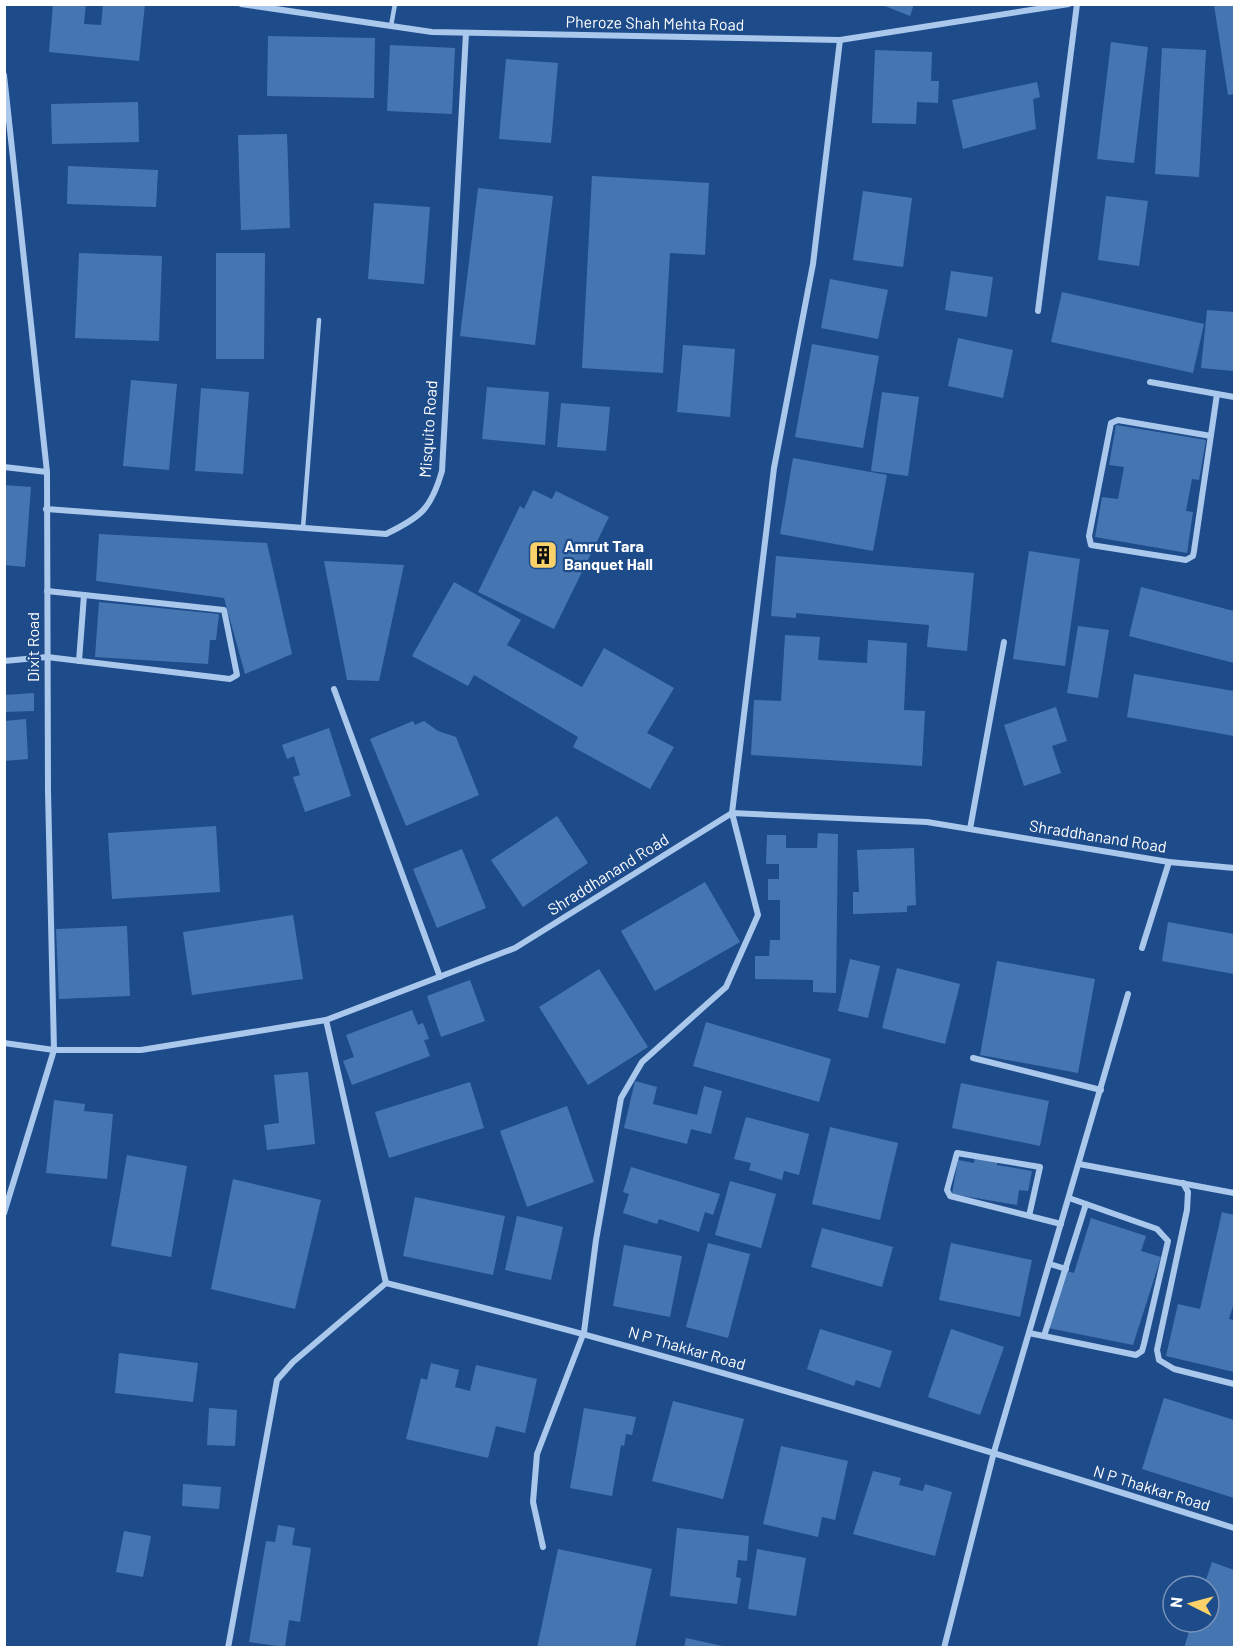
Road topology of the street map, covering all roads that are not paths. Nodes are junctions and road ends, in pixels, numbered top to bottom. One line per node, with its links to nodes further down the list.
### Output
1 (241, 4): 5 (street, Pheroze Shah Mehta Road)
2 (394, 4): 5 (lane)
3 (1069, 4): 7 (street, Pheroze Shah Mehta Road)
4 (1077, 4): 9 (street)
5 (391, 26): 6 (street, Pheroze Shah Mehta Road)
6 (466, 33): 7 (street, Pheroze Shah Mehta Road); 18 (street, Misquito Road)
7 (840, 40): 26 (street)
8 (4, 75): 16 (street, Dixit Road)
9 (1038, 311)
10 (319, 320): 18 (lane)
11 (1150, 382): 12 (street)
12 (1217, 394): 13 (street); 14 (street)
13 (1234, 397)
14 (1211, 436): 14 (street)
15 (4, 467): 16 (street)
16 (47, 472): 17 (street, Dixit Road)
17 (46, 509): 18 (street, Misquito Road); 19 (street, Dixit Road)
18 (303, 528)
19 (46, 591): 20 (street); 22 (street, Dixit Road)
20 (84, 595): 24 (street); 24 (street)
21 (1004, 642): 27 (street)
22 (47, 657): 23 (street); 24 (street); 35 (street, Dixit Road)
23 (4, 661)
24 (79, 661)
25 (334, 689): 31 (street)
26 (732, 813): 27 (street, Shraddhanand Road); 31 (street, Shraddhanand Road); 49 (street)
27 (970, 829): 28 (street, Shraddhanand Road)
28 (1169, 862): 29 (street, Shraddhanand Road); 30 (street)
29 (1234, 868)
30 (1142, 948)
31 (440, 977): 33 (street, Shraddhanand Road)
32 (1128, 994): 37 (street)
33 (326, 1020): 35 (street, Shraddhanand Road); 48 (street)
34 (4, 1043): 35 (street, Shraddhanand Road)
35 (54, 1050): 43 (street, Dixit Road)
36 (973, 1058): 37 (street)
37 (1101, 1090): 38 (street)
38 (1079, 1164): 39 (street); 41 (street)
39 (1183, 1183): 40 (street); 52 (street)
40 (1234, 1193)
41 (1069, 1198): 42 (street); 45 (street)
42 (1086, 1204): 47 (street); 51 (street)
43 (4, 1213)
44 (1029, 1216): 44 (street); 45 (street)
45 (1061, 1224): 46 (street)
46 (1050, 1263): 47 (street); 50 (street)
47 (1066, 1269): 51 (street)
48 (386, 1282): 49 (street, N P Thakkar Road); 56 (street)
49 (584, 1332): 53 (street, N P Thakkar Road); 55 (street)
50 (1029, 1333): 51 (street); 53 (street)
51 (1044, 1336)
52 (1234, 1384)
53 (994, 1452): 54 (street, N P Thakkar Road); 57 (street)
54 (1234, 1528)
55 (543, 1547)
56 (228, 1647)
57 (944, 1647)

